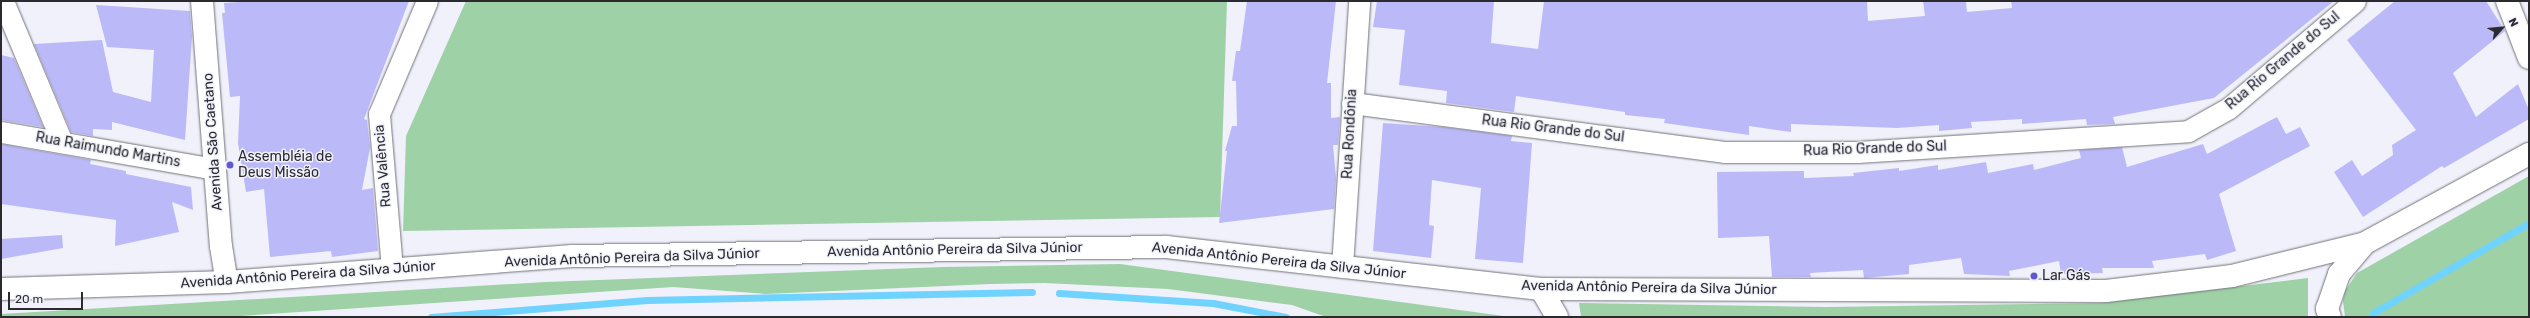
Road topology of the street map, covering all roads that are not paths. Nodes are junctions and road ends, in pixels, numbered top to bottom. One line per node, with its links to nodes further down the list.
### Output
1 (3, 1): 10 (street)
2 (202, 1): 12 (street, Avenida São Caetano)
3 (427, 1): 15 (street, Rua Valência)
4 (1359, 1): 8 (street, Rua Rondônia)
5 (2355, 1): 8 (street, Rua Rio Grande do Sul)
6 (2507, 1): 7 (street)
7 (2529, 58)
8 (1352, 103): 14 (street, Rua Rondônia)
9 (1, 132): 10 (street, Rua Raimundo Martins)
10 (62, 142): 12 (street, Rua Raimundo Martins)
11 (2529, 154): 13 (street, Avenida Antônio Pereira da Silva Júnior)
12 (214, 169): 16 (street, Avenida São Caetano)
13 (2365, 243): 17 (street, Avenida Antônio Pereira da Silva Júnior); 20 (street)
14 (1342, 267): 15 (street, Avenida Antônio Pereira da Silva Júnior); 17 (street, Avenida Antônio Pereira da Silva Júnior)
15 (392, 269): 16 (street, Avenida Antônio Pereira da Silva Júnior)
16 (227, 282): 18 (street, Avenida Antônio Pereira da Silva Júnior)
17 (1541, 289): 19 (street)
18 (1, 290)
19 (1557, 317)
20 (2330, 317)

